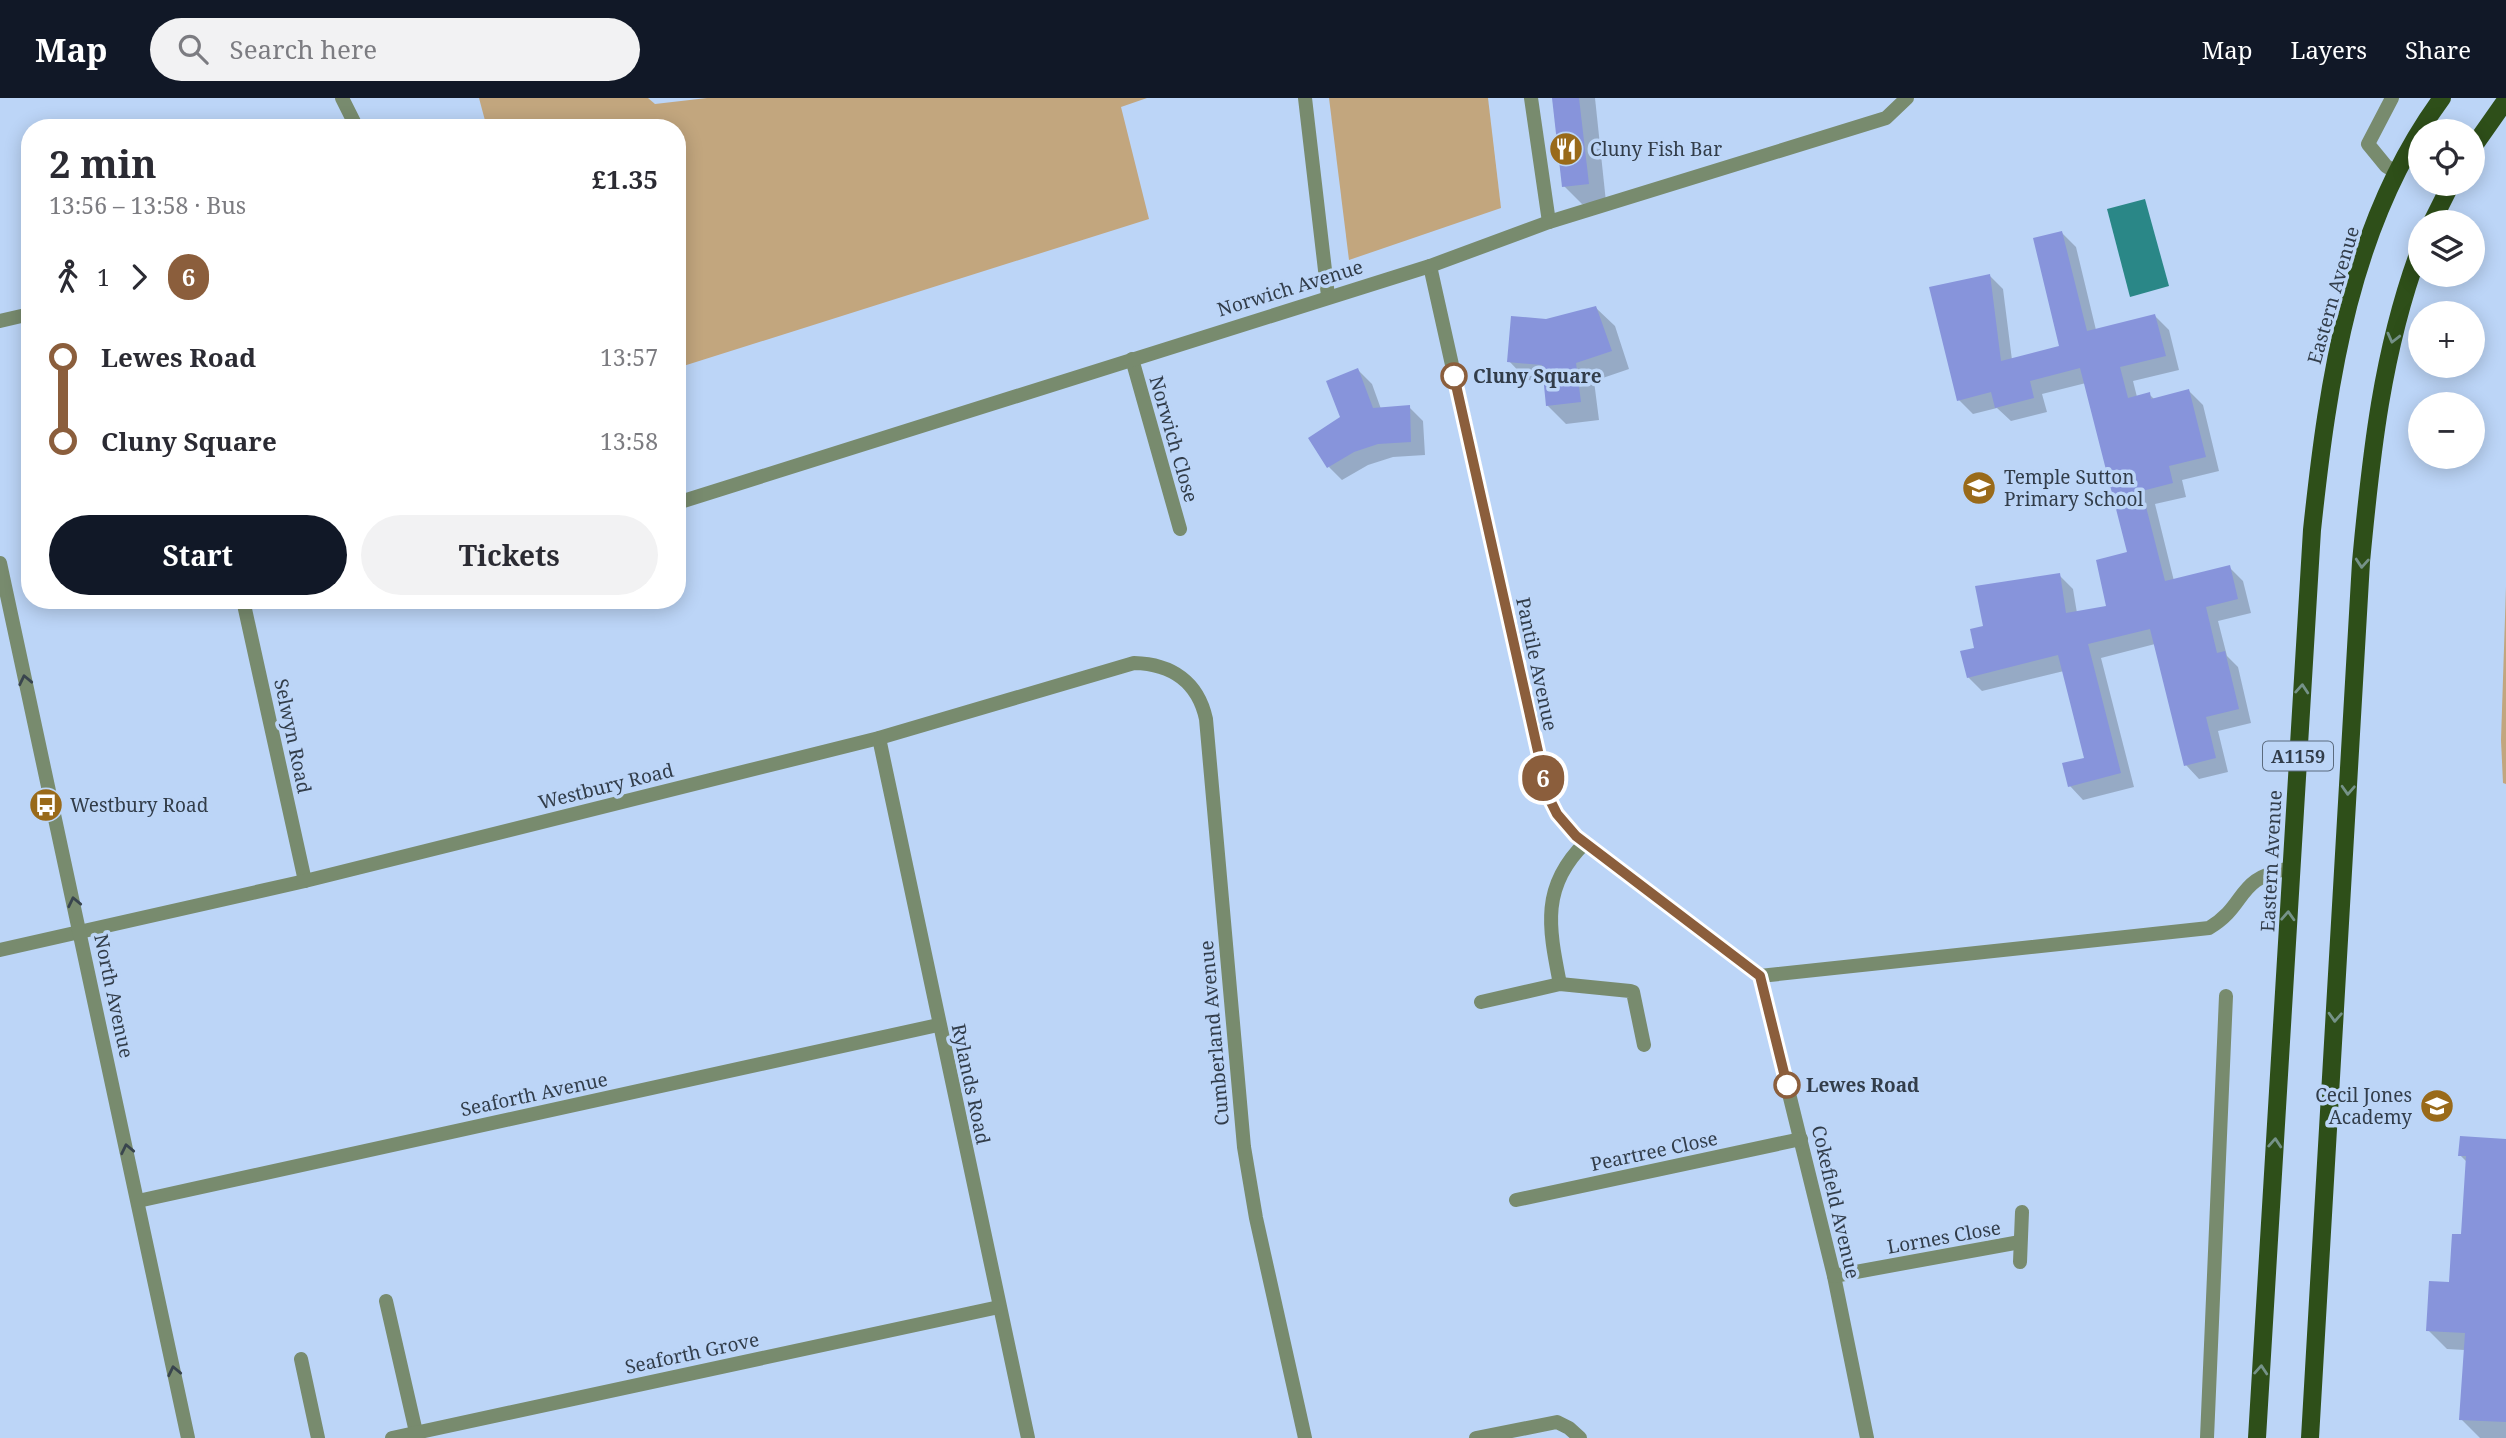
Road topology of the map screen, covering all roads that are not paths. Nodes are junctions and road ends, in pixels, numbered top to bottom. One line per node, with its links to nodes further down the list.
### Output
1 (342, 98): 8 (street)
2 (1305, 98): 14 (street)
3 (1531, 98): 11 (street)
4 (1907, 98): 11 (street, Norwich Avenue)
5 (2392, 98): 10 (street)
6 (2442, 98): 10 (main road, Eastern Avenue / A1159)
7 (2506, 100): 9 (main road)
8 (352, 119)
9 (2485, 130)
10 (2397, 173): 25 (main road, Eastern Avenue / A1159, one-way to 10)
11 (1549, 222): 12 (street, Norwich Avenue)
12 (1430, 266): 14 (street, Norwich Avenue); 24 (street, Pantile Avenue)
13 (2408, 287): 56 (main road, A1159, one-way to 56)
14 (1328, 296): 17 (street, Norwich Avenue)
15 (21, 316): 16 (street)
16 (0, 321)
17 (1132, 359): 18 (street, Norwich Avenue); 19 (street, Norwich Close)
18 (686, 500)
19 (1180, 529)
20 (0, 563): 27 (street, North Avenue, one-way to 20)
21 (245, 609): 26 (street, Selwyn Road)
22 (1135, 663): 23 (street, Westbury Road); 50 (street, Cumberland Avenue)
23 (879, 738): 26 (street, Westbury Road); 33 (street, Rylands Road)
24 (1585, 843): 29 (street, Pantile Avenue); 30 (street)
25 (2291, 868): 29 (street); 55 (main road, Eastern Avenue / A1159, one-way to 25)
26 (305, 881): 27 (street, Westbury Road)
27 (81, 932): 28 (street, Westbury Road); 36 (street, North Avenue, one-way to 27)
28 (0, 950)
29 (1760, 976): 35 (street, Cokefield Avenue)
30 (1560, 984): 32 (street); 34 (street)
31 (2226, 996): 54 (street)
32 (1481, 1002)
33 (938, 1026): 36 (street, Seaforth Avenue); 43 (street, Rylands Road)
34 (1644, 1045)
35 (1801, 1139): 37 (street, Peartree Close); 41 (street, Cokefield Avenue)
36 (138, 1200): 46 (street, North Avenue, one-way to 36)
37 (1516, 1200)
38 (2022, 1212): 39 (street, Lornes Close)
39 (2020, 1242): 40 (street, Lornes Close); 41 (street, Lornes Close)
40 (2020, 1262)
41 (1834, 1276): 53 (street, Cokefield Avenue)
42 (386, 1301): 45 (street)
43 (999, 1307): 45 (street, Seaforth Grove); 49 (street, Rylands Road)
44 (301, 1359): 47 (street)
45 (416, 1432): 48 (street, Seaforth Grove)
46 (188, 1438)
47 (318, 1438)
48 (392, 1438)
49 (1028, 1438)
50 (1306, 1438)
51 (1476, 1438): 52 (street)
52 (1580, 1438)
53 (1867, 1438)
54 (2207, 1438)
55 (2257, 1438)
56 (2310, 1438)

